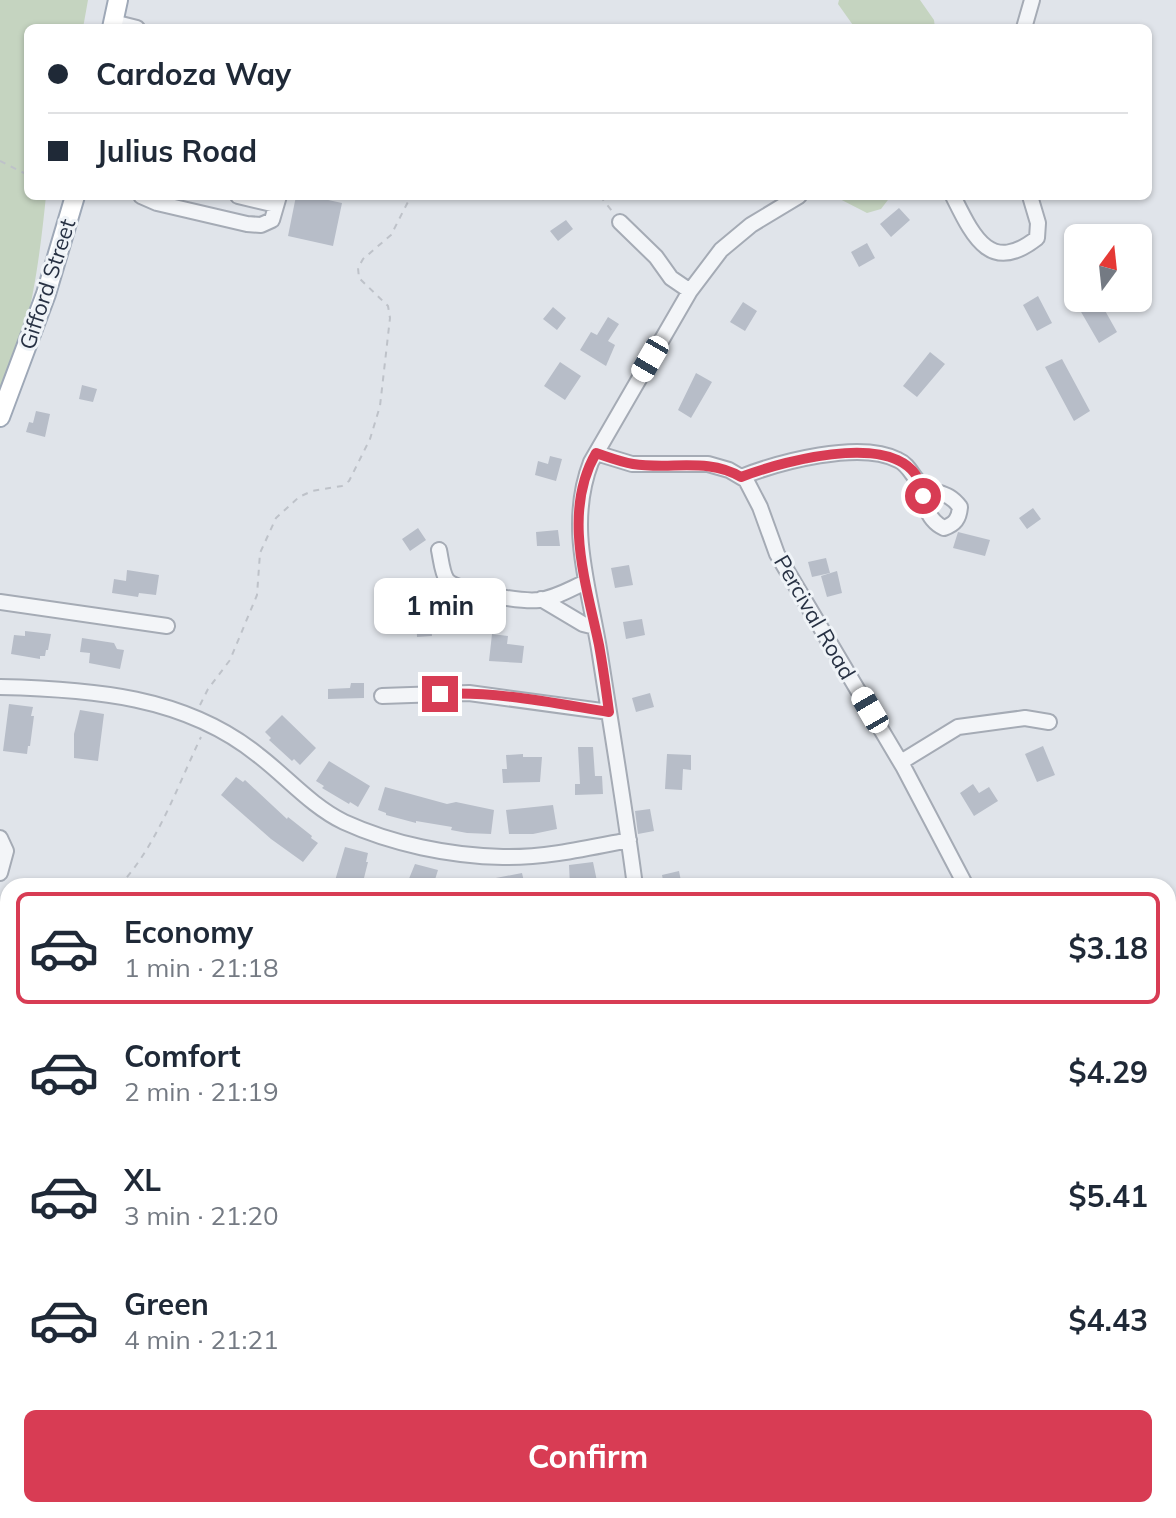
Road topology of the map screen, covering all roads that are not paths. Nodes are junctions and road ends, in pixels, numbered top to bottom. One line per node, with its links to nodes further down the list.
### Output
1 (118, 0): 3 (main road)
2 (1032, 0): 4 (street)
3 (112, 24)
4 (1025, 24)
5 (74, 200): 13 (main road, Gifford Street)
6 (150, 200): 10 (street)
7 (792, 200): 12 (street)
8 (955, 200): 9 (street)
9 (1031, 200)
10 (278, 201)
11 (620, 222): 12 (street)
12 (690, 291): 14 (street)
13 (0, 417)
14 (596, 453): 15 (street); 18 (street)
15 (741, 477): 16 (street); 27 (street, Percival Road)
16 (922, 485)
17 (439, 550): 19 (street)
18 (586, 582): 19 (street); 22 (street)
19 (541, 599): 22 (street)
20 (0, 602): 21 (street)
21 (167, 626)
22 (595, 627): 25 (street)
23 (0, 687): 29 (street)
24 (382, 696): 25 (street)
25 (609, 712): 29 (street)
26 (1049, 722): 27 (street)
27 (901, 762): 32 (street, Percival Road)
28 (0, 838): 30 (street)
29 (629, 840): 31 (street)
30 (0, 873)
31 (634, 878)
32 (962, 878)

